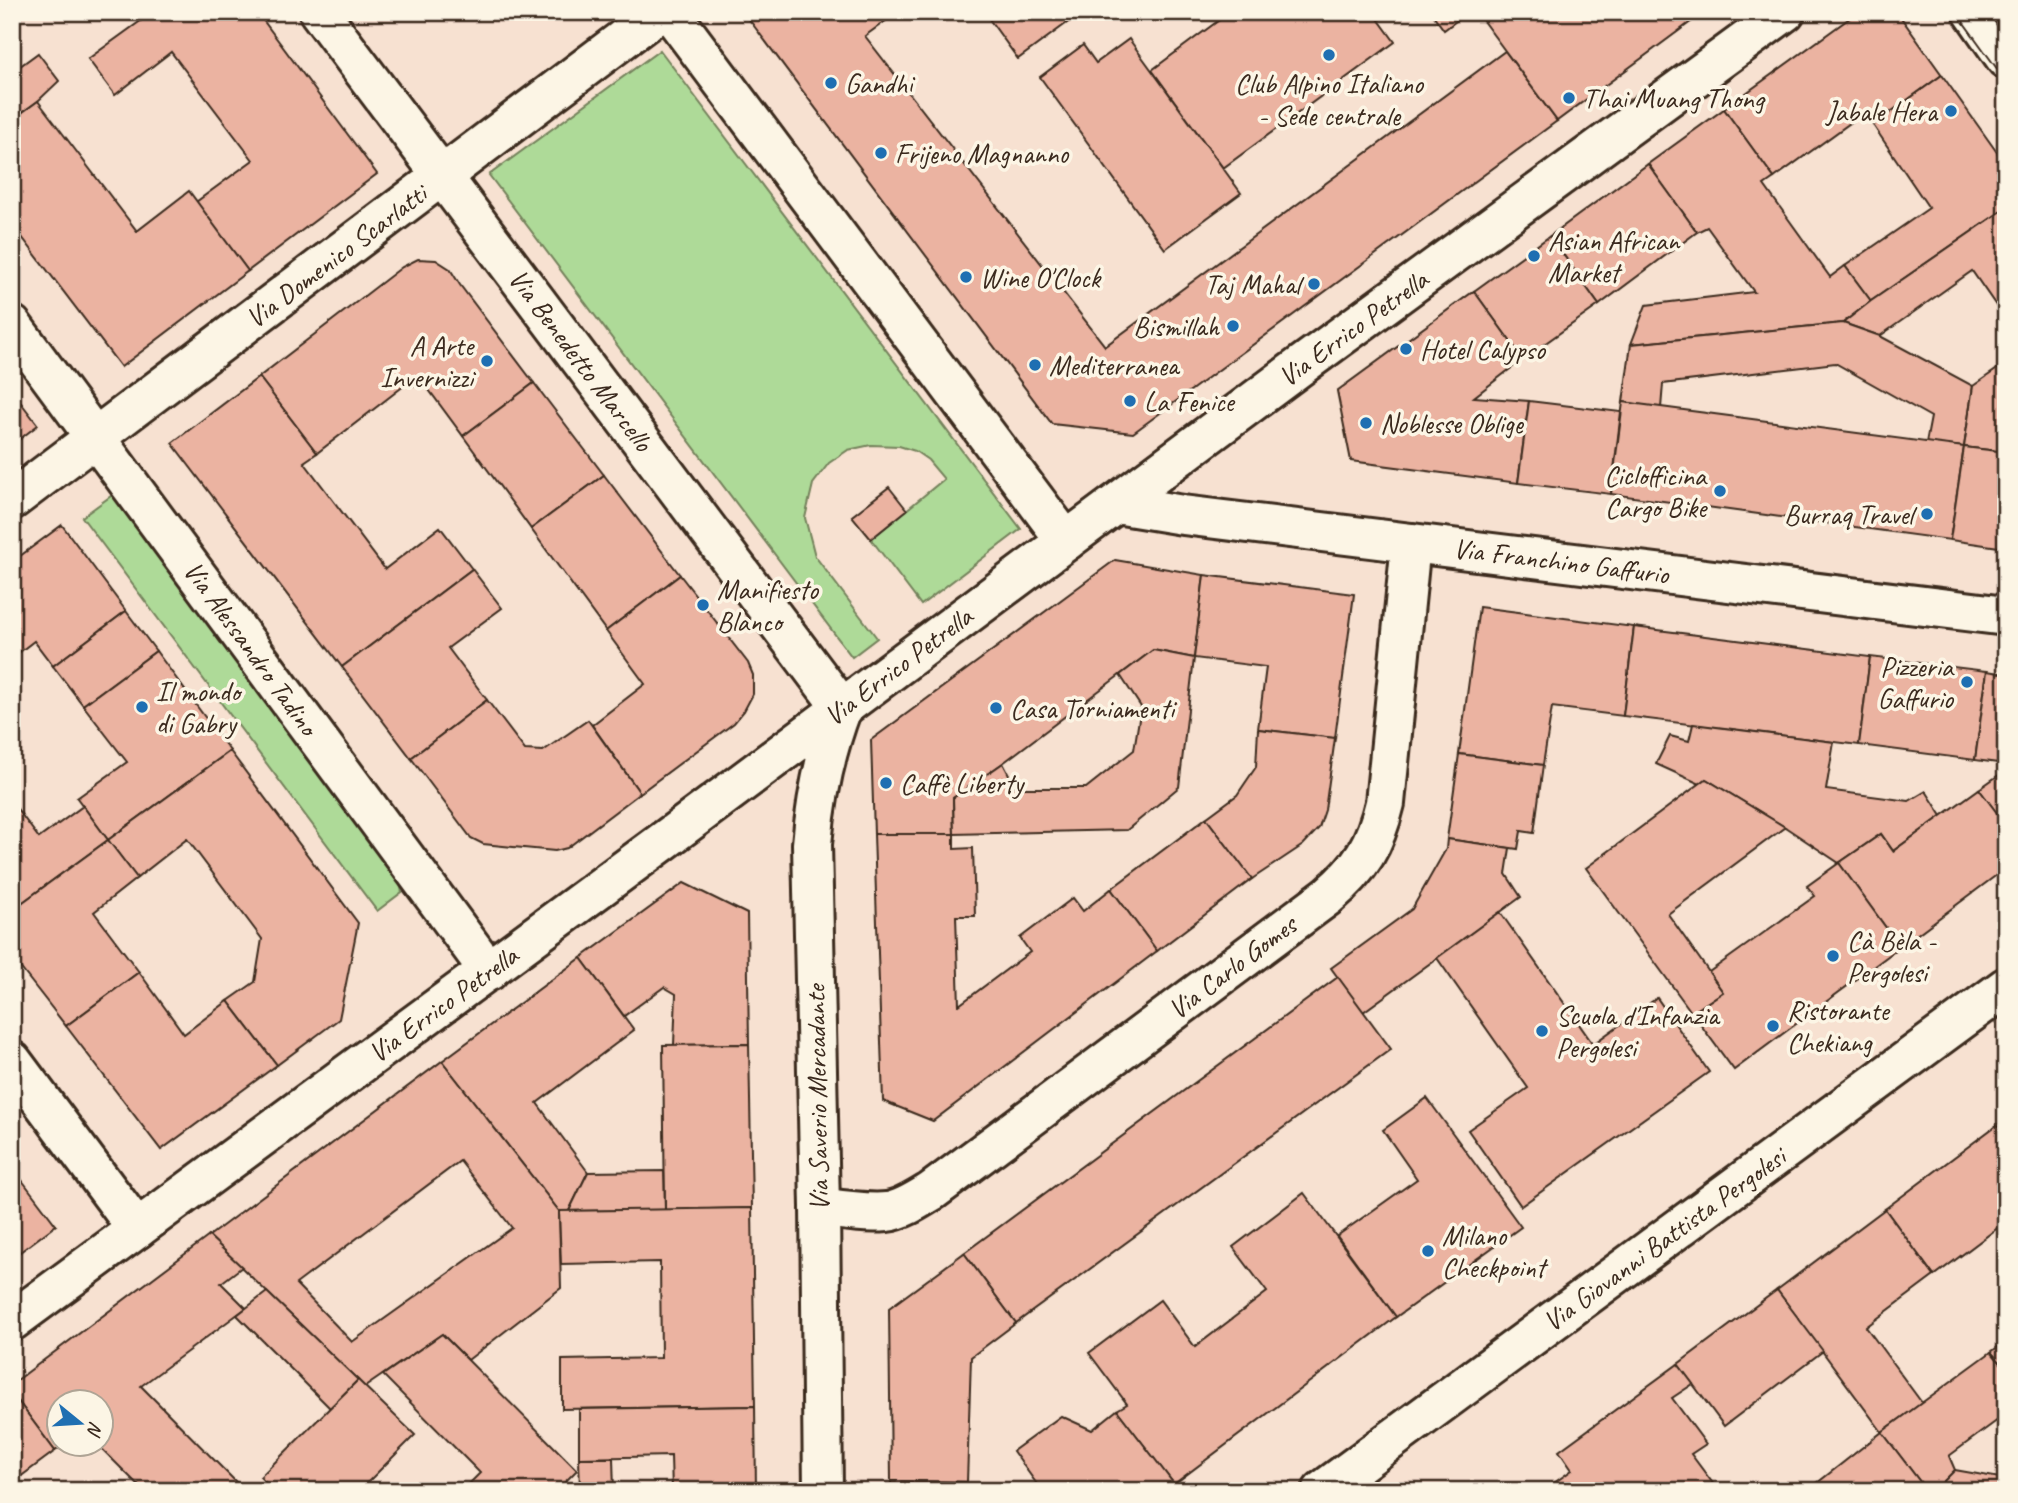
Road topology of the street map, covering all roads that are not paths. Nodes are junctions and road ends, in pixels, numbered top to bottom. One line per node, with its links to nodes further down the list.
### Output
1 (319, 12): 7 (street, Via Benedetto Marcello)
2 (659, 12): 7 (street, Via Domenico Scarlatti)
3 (670, 12): 12 (street)
4 (1785, 12): 11 (street, Via Errico Petrella)
5 (1973, 12): 6 (street)
6 (2006, 59)
7 (442, 176): 9 (street, Via Domenico Scarlatti); 15 (street, Via Benedetto Marcello)
8 (12, 325): 9 (street, Via Alessandro Tadino)
9 (95, 438): 10 (street, Via Domenico Scarlatti); 16 (street, Via Alessandro Tadino)
10 (12, 500)
11 (1116, 504): 12 (street, Via Errico Petrella); 13 (street, Via Franchino Gaffurio)
12 (1066, 541): 15 (street, Via Errico Petrella)
13 (1411, 542): 14 (street, Via Franchino Gaffurio); 19 (street, Via Carlo Gomes)
14 (2006, 616)
15 (842, 708): 16 (street, Via Errico Petrella); 19 (street, Via Saverio Mercadante)
16 (489, 971): 20 (street, Via Errico Petrella)
17 (2006, 987): 23 (street, Via Giovanni Battista Pergolesi)
18 (12, 1061): 20 (street)
19 (820, 1207): 22 (street, Via Saverio Mercadante)
20 (137, 1229): 21 (street, Via Errico Petrella)
21 (12, 1321)
22 (823, 1491)
23 (1322, 1491)

